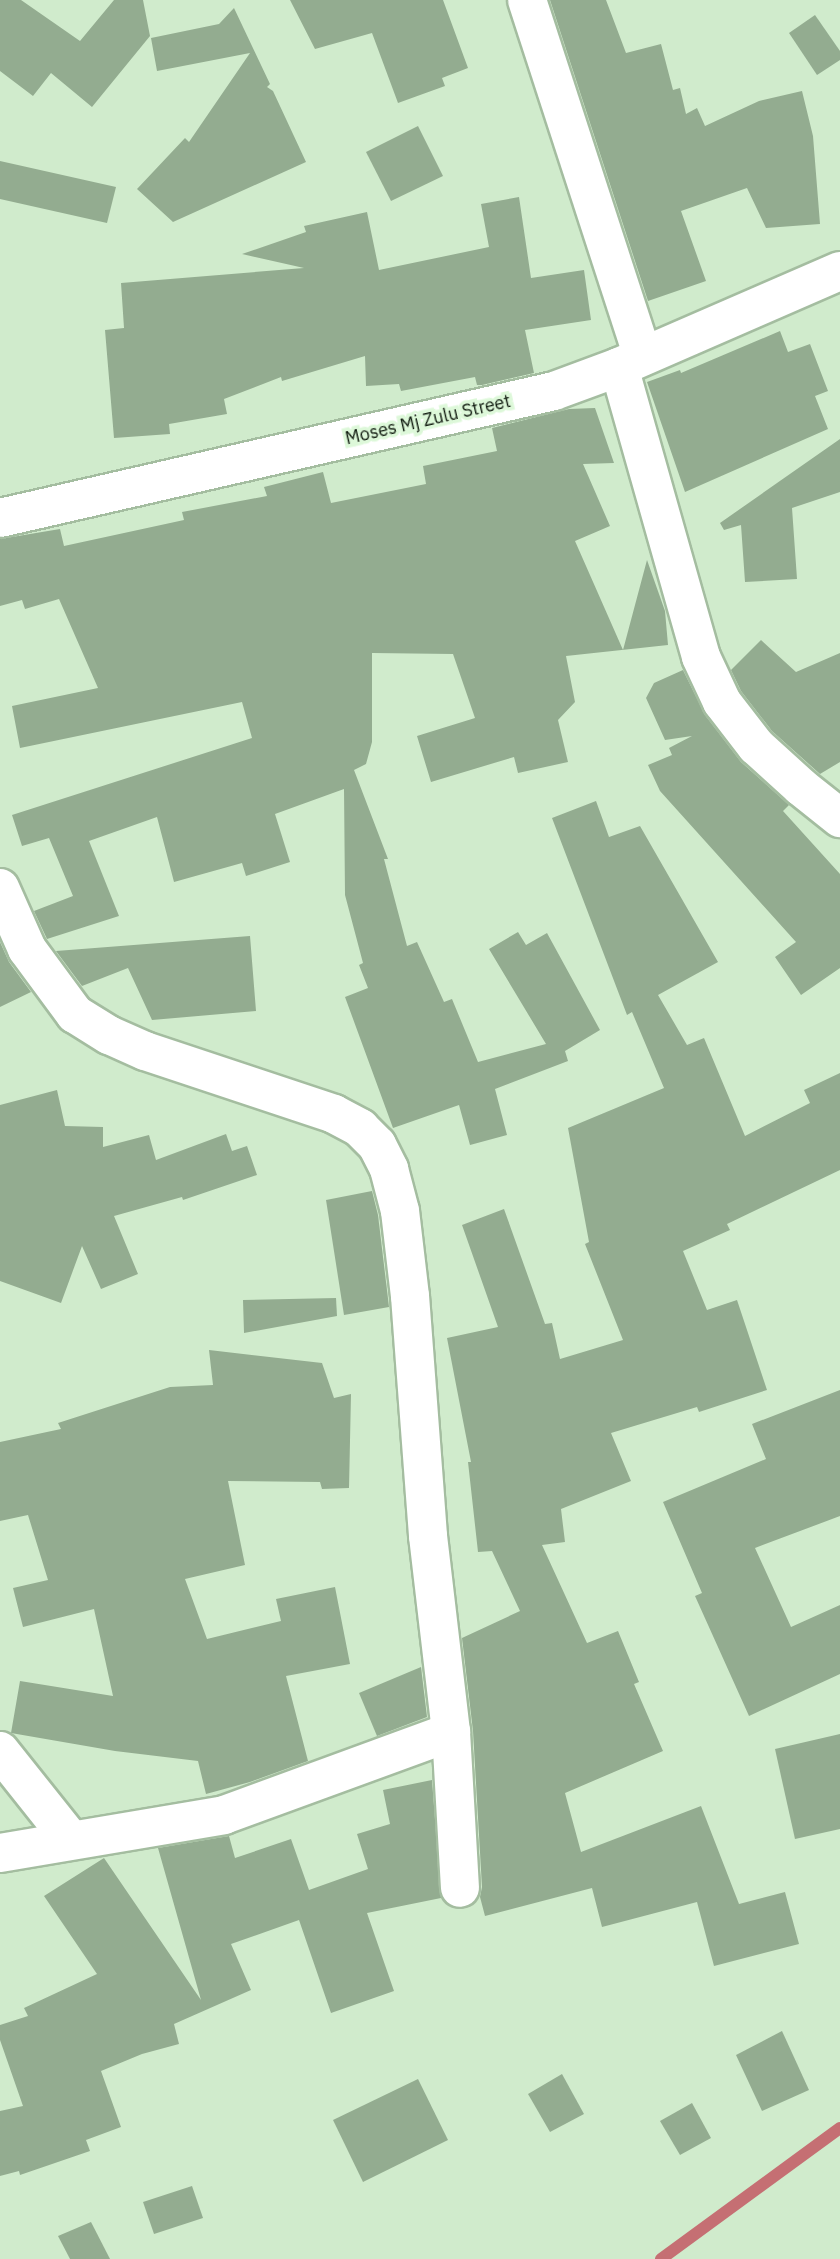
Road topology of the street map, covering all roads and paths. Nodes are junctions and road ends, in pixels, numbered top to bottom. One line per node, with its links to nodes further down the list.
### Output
1 (527, 0): 3 (street)
2 (840, 271): 3 (street, Moses Mj Zulu Street)
3 (631, 362): 4 (street, Moses Mj Zulu Street); 5 (street)
4 (0, 518)
5 (840, 818)
6 (0, 888): 7 (street)
7 (452, 1732): 9 (street); 11 (street)
8 (0, 1751): 9 (street)
9 (70, 1839): 10 (street)
10 (0, 1853)
11 (460, 1888)

